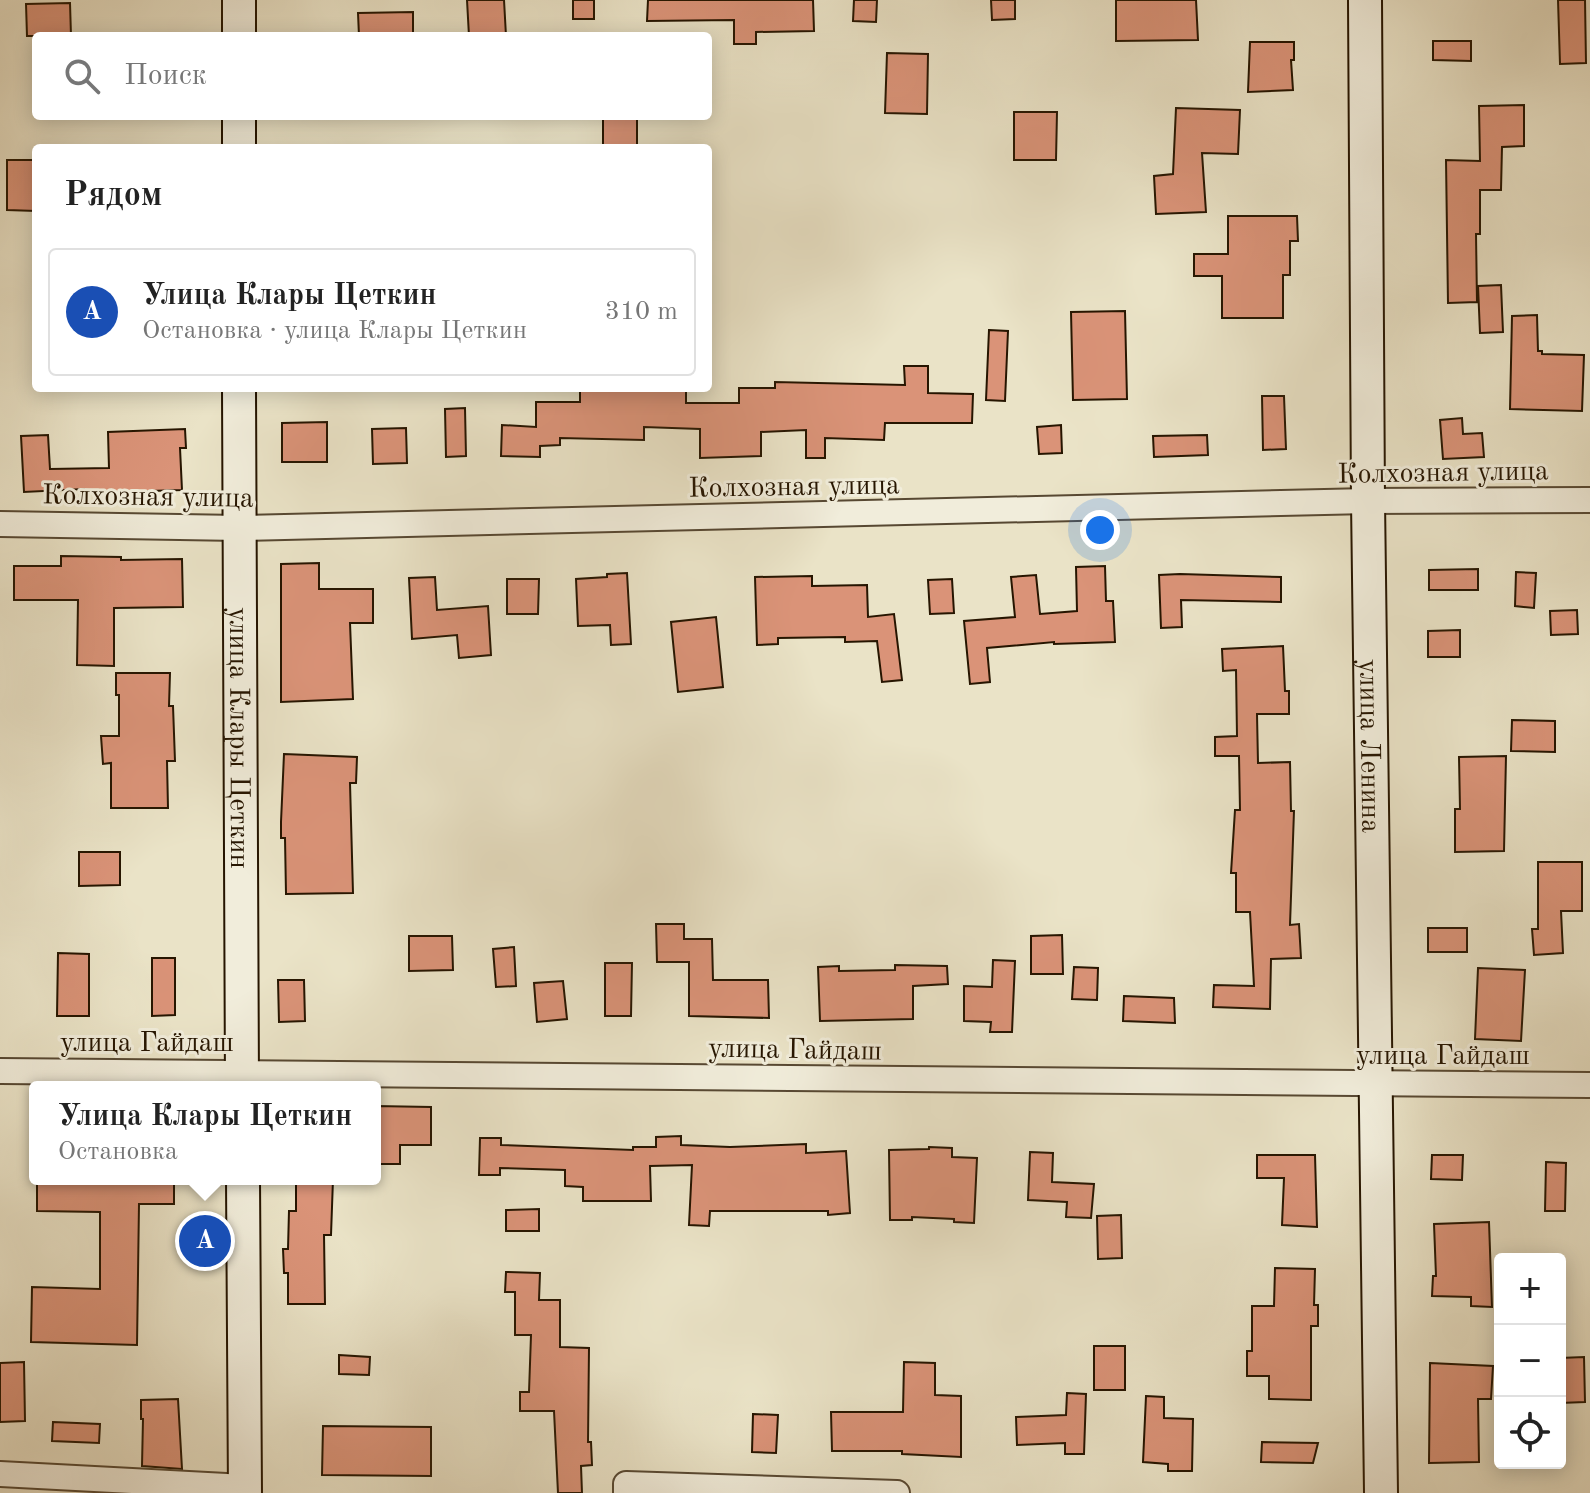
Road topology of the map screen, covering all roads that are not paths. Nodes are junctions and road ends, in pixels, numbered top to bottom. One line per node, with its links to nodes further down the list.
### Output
1 (239, 0): 3 (street)
2 (1365, 0): 8 (street, улица Ленина)
3 (239, 32)
4 (239, 120): 5 (street)
5 (239, 144)
6 (239, 392): 10 (street, улица Клары Цеткин)
7 (1590, 500): 8 (street, Колхозная улица)
8 (1368, 501): 10 (street, Колхозная улица); 13 (street, улица Ленина)
9 (0, 524): 10 (street, Колхозная улица)
10 (239, 528): 12 (street, улица Клары Цеткин)
11 (0, 1071): 12 (street, улица Гайдаш)
12 (242, 1079): 13 (street, улица Гайдаш)
13 (1377, 1084): 14 (street, улица Гайдаш); 20 (street, улица Ленина)
14 (1590, 1085)
15 (243, 1185): 17 (street)
16 (0, 1474): 17 (street)
17 (245, 1490)
18 (626, 1493): 19 (street)
19 (897, 1493)
20 (1381, 1493)

